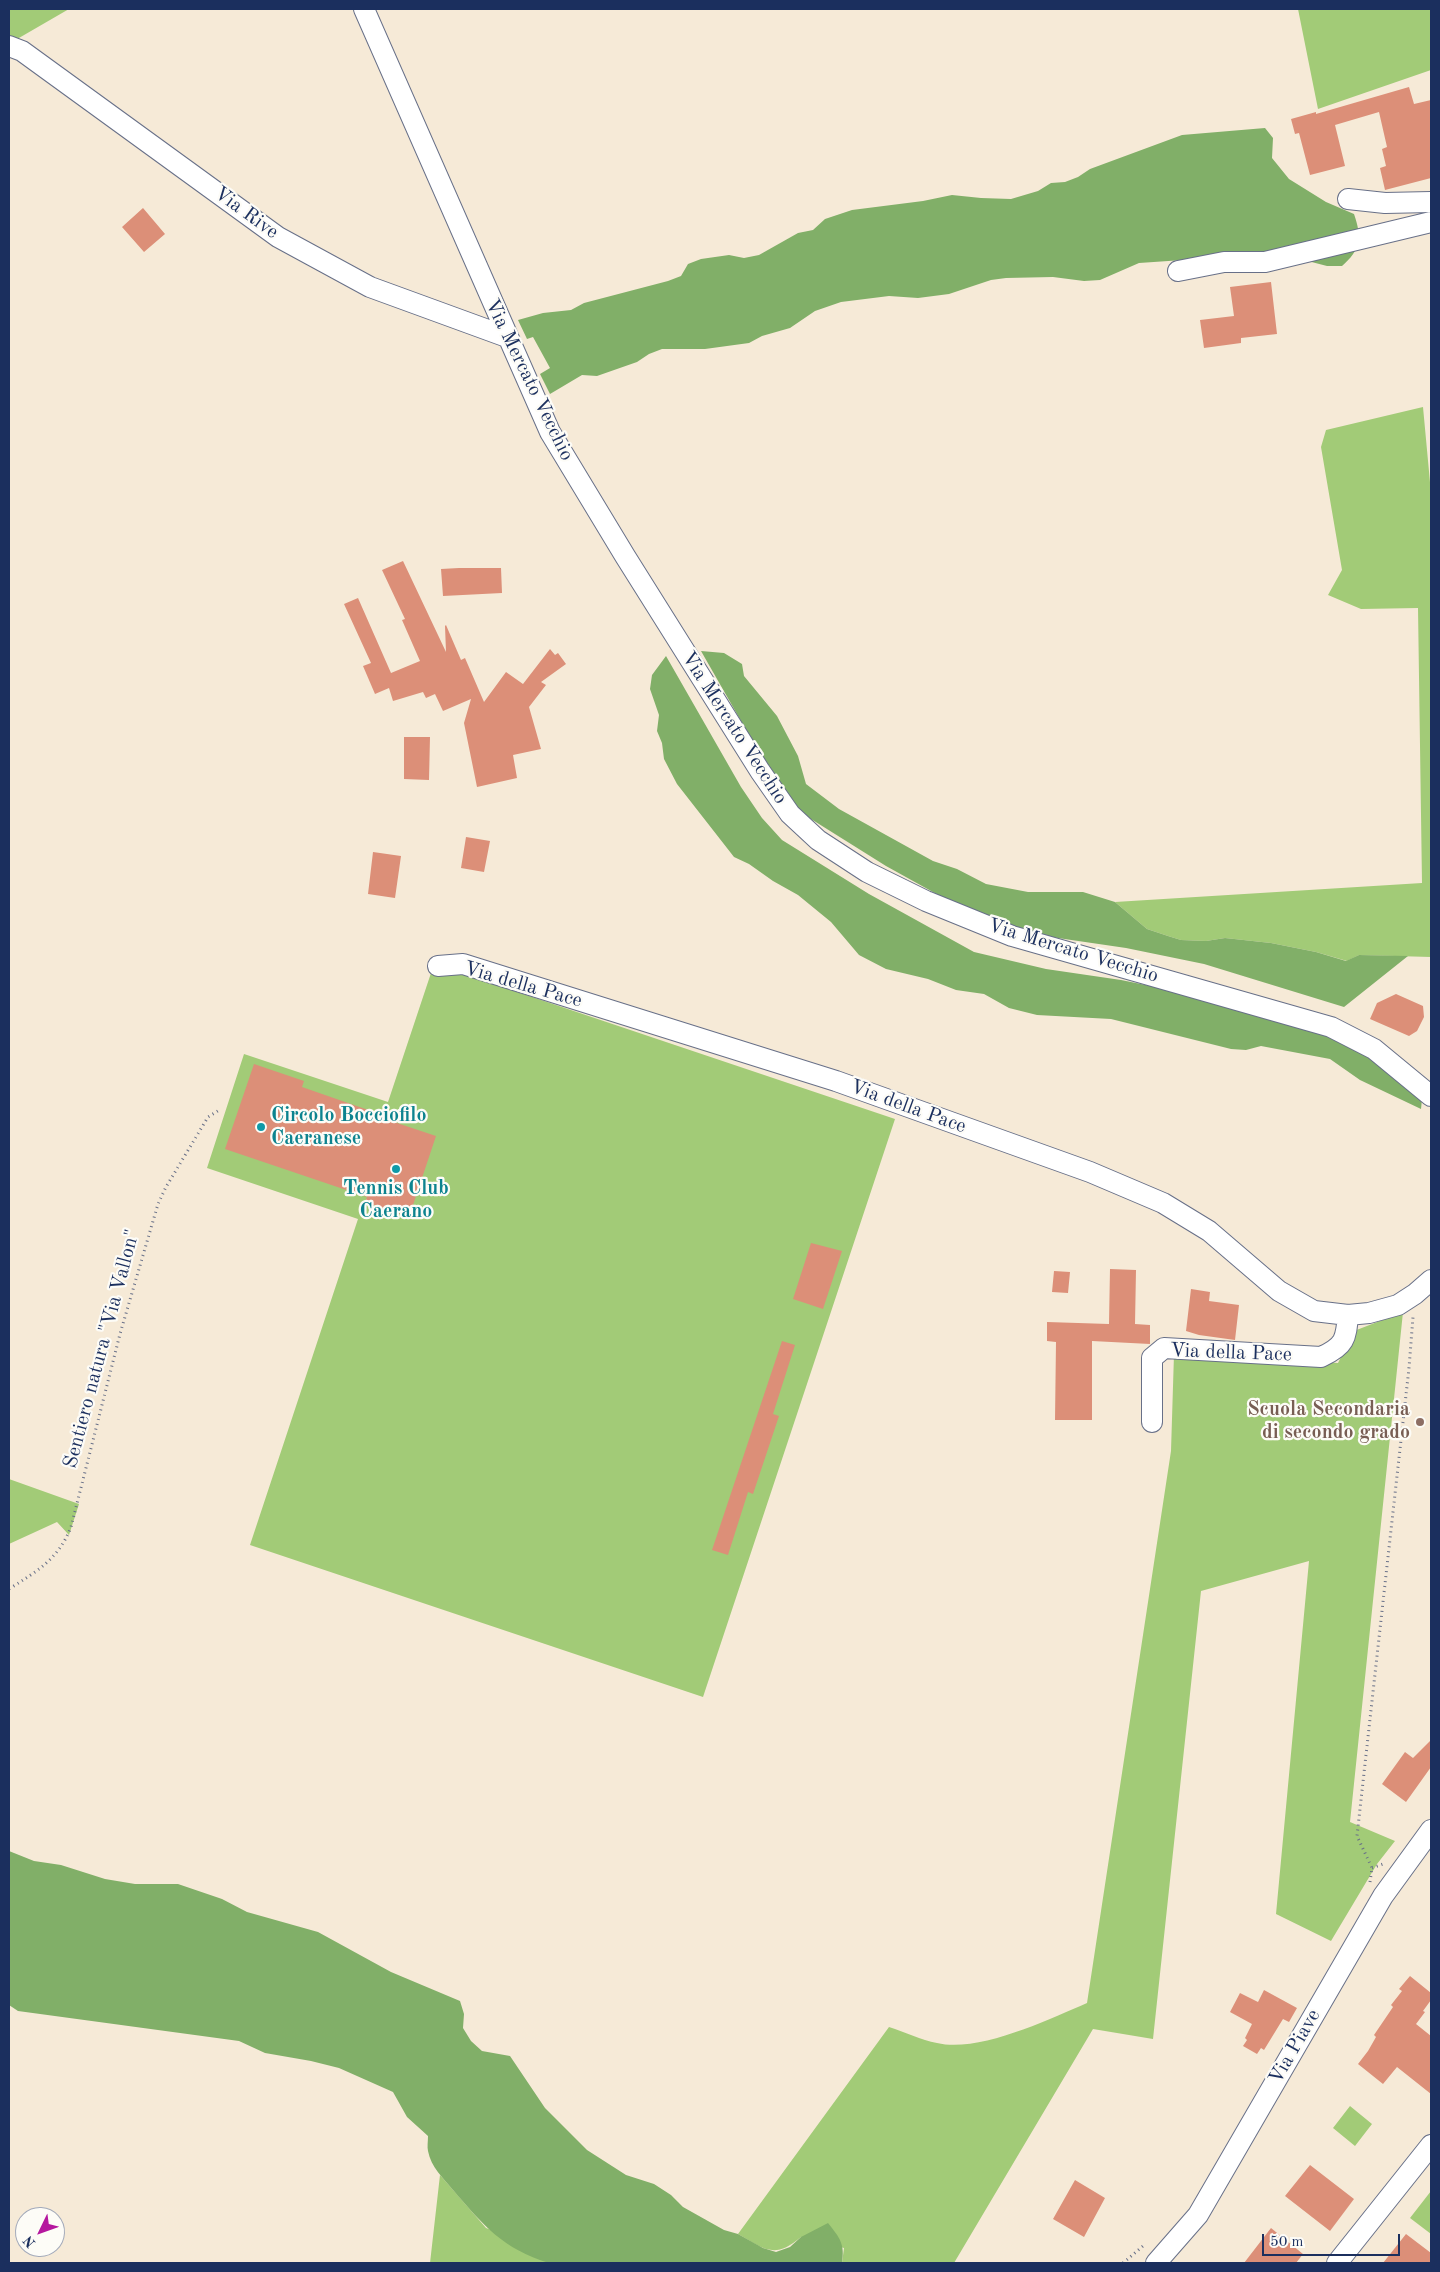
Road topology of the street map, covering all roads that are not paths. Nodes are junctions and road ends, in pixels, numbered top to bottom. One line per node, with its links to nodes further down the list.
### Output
1 (364, 9): 7 (street, Via Mercato Vecchio)
2 (9, 46): 7 (street, Via Rive)
3 (1348, 199): 4 (street)
4 (1431, 202)
5 (1431, 222): 6 (street)
6 (1178, 271)
7 (507, 337): 9 (street, Via Mercato Vecchio)
8 (438, 966): 11 (street, Via della Pace)
9 (1431, 1096)
10 (1431, 1280): 11 (street, Via della Pace)
11 (1348, 1314): 12 (street, Via della Pace)
12 (1152, 1422)
13 (1431, 1830): 14 (street, Via Piave)
14 (1425, 1851): 16 (street, Via Piave)
15 (1431, 2145): 17 (street)
16 (1156, 2263)
17 (1337, 2263)

